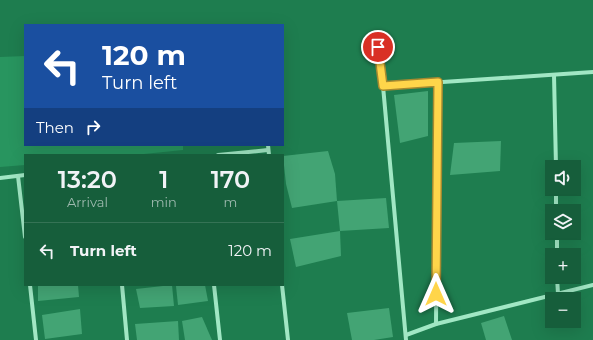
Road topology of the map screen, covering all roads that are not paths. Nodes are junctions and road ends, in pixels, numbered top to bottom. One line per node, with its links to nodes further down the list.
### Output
1 (378, 47): 5 (street)
2 (593, 72): 3 (street)
3 (554, 75): 4 (street); 8 (street)
4 (438, 82): 5 (street); 20 (street)
5 (383, 86): 21 (street)
6 (268, 147): 7 (street)
7 (224, 154)
8 (556, 160)
9 (24, 175): 10 (street)
10 (18, 176): 11 (street); 12 (street)
11 (0, 178)
12 (24, 228)
13 (593, 285): 18 (street)
14 (30, 286): 22 (street)
15 (122, 286): 23 (street)
16 (214, 286): 24 (street)
17 (282, 286): 25 (street)
18 (566, 292)
19 (545, 297): 20 (street)
20 (436, 324): 21 (street)
21 (406, 335): 26 (street)
22 (36, 340)
23 (127, 340)
24 (220, 340)
25 (288, 340)
26 (406, 340)

